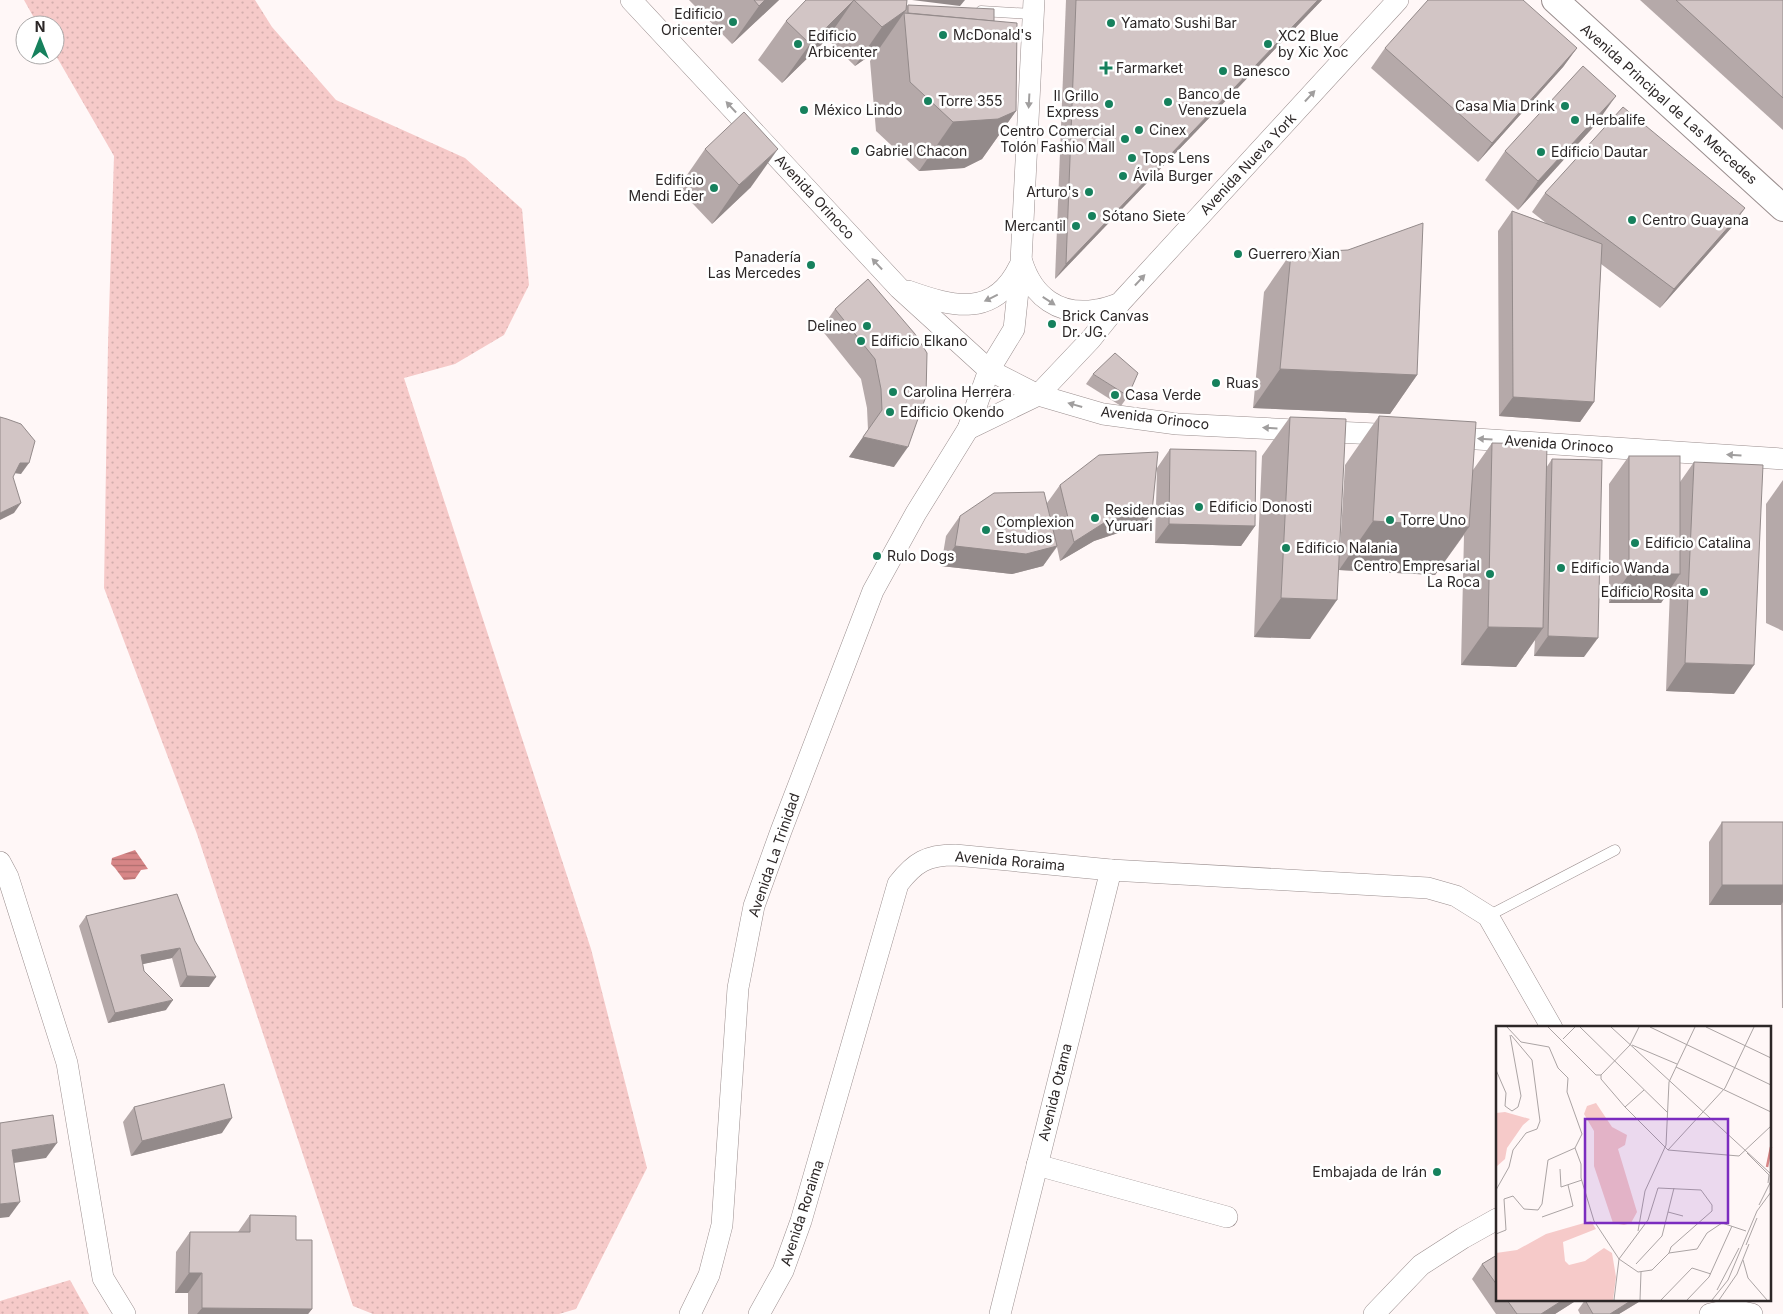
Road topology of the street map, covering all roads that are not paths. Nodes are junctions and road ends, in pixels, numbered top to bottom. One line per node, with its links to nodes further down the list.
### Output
1 (631, 0): 8 (street, Avenida Orinoco, one-way to 1)
2 (1398, 0): 9 (street, Avenida Nueva York, one-way to 2)
3 (1555, 0): 6 (street, Avenida Principal de Las Mercedes)
4 (973, 11): 5 (lane)
5 (1030, 19): 7 (street, Avenida La Trinidad, one-way to 7)
6 (1783, 208)
7 (1022, 262): 8 (street, one-way to 8); 9 (street, one-way to 9); 10 (street, Avenida La Trinidad)
8 (899, 288): 10 (street, Avenida Orinoco)
9 (1119, 304): 11 (street, Avenida Nueva York)
10 (989, 370): 11 (street, Avenida Orinoco); 12 (street, Avenida La Trinidad)
11 (1038, 394): 12 (street); 13 (street, Avenida Orinoco, one-way to 11)
12 (968, 429): 23 (street, Avenida La Trinidad)
13 (1783, 458)
14 (1615, 850): 17 (lane)
15 (0, 862): 22 (street)
16 (1111, 870): 17 (street, Avenida Roraima); 19 (street, Avenida Otama); 24 (street, Avenida Roraima)
17 (1488, 916): 18 (street)
18 (1551, 1026)
19 (1037, 1165): 20 (street); 25 (street, Avenida Otama)
20 (1227, 1217)
21 (1496, 1220): 26 (street)
22 (125, 1314)
23 (690, 1314)
24 (759, 1314)
25 (1000, 1314)
26 (1374, 1314)
27 (1710, 1314): 28 (street)
28 (1752, 1314)

